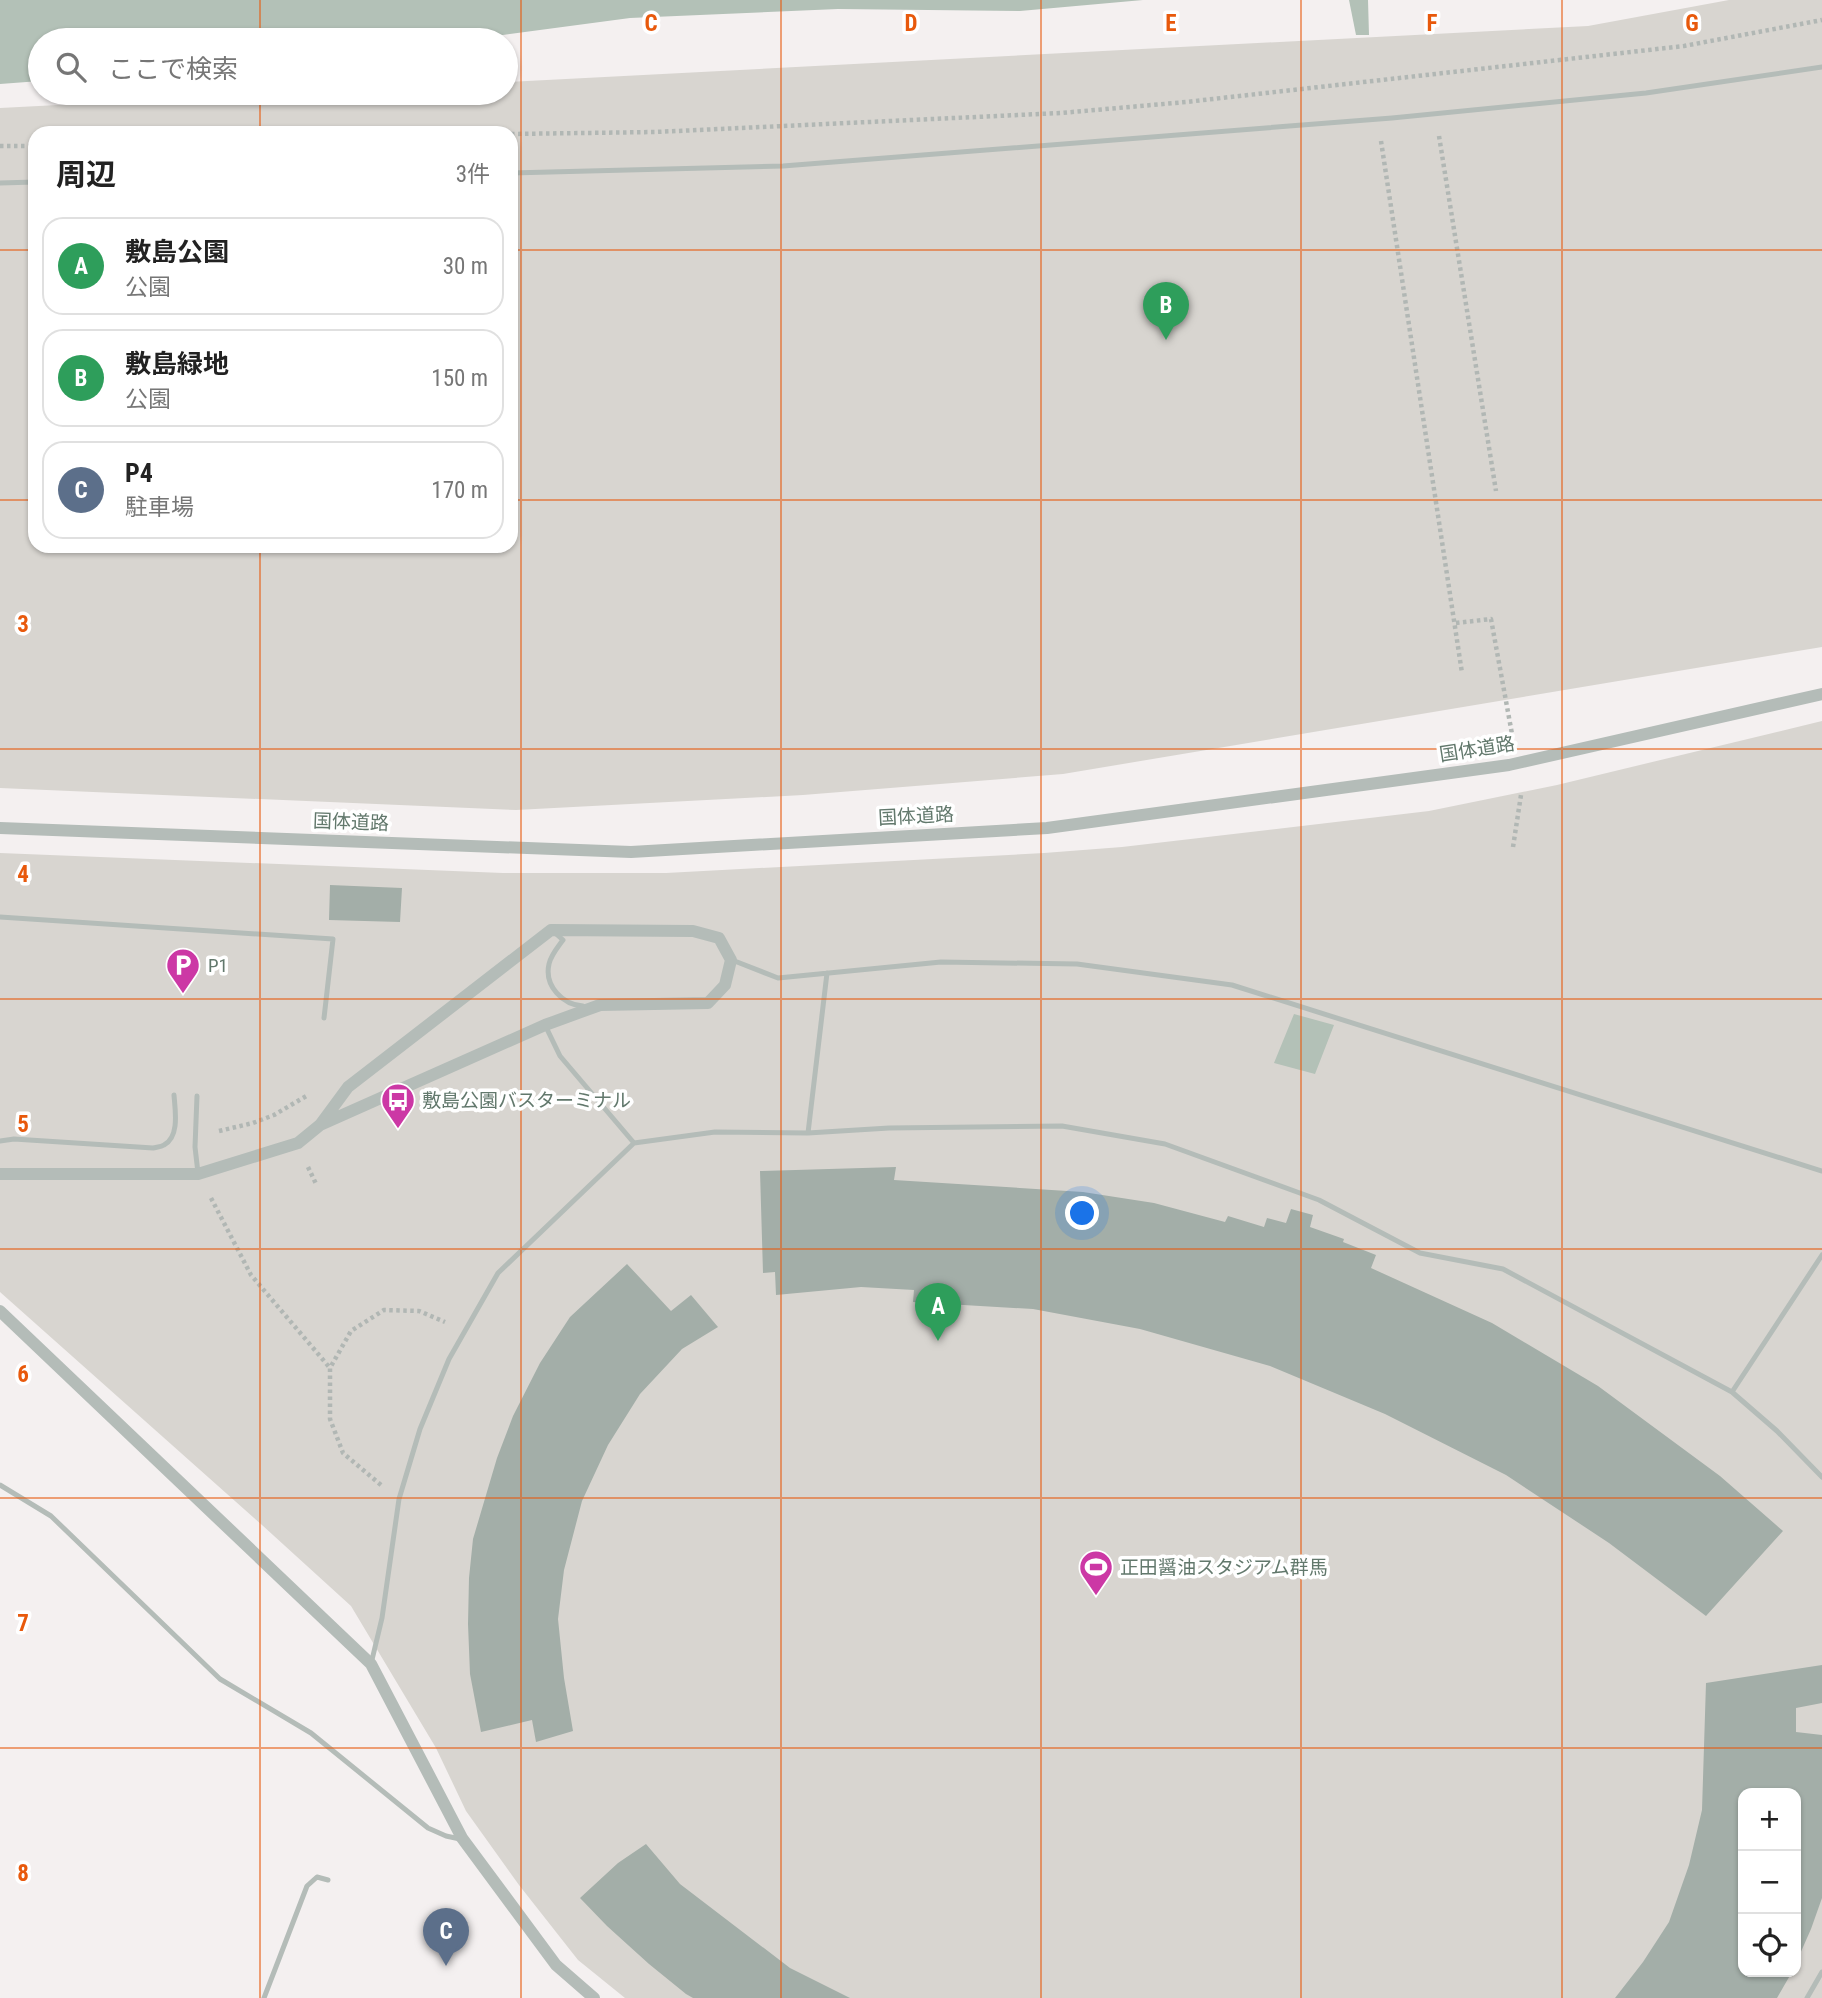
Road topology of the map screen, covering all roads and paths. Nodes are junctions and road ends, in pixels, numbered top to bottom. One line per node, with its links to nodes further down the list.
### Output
1 (1822, 20): 5 (path)
2 (1822, 67): 3 (lane)
3 (1435, 113): 4 (lane); 11 (path)
4 (1378, 118): 8 (lane); 12 (path)
5 (518, 134)
6 (0, 146): 7 (path)
7 (28, 146)
8 (518, 173)
9 (28, 182): 10 (lane)
10 (0, 183)
11 (1496, 491)
12 (1456, 623): 13 (path); 15 (path)
13 (1462, 673)
14 (1822, 694): 17 (street, 国体道路)
15 (1512, 734)
16 (1521, 795): 18 (path)
17 (0, 828)
18 (1513, 848)
19 (0, 917): 24 (lane)
20 (551, 930): 21 (street); 23 (lane); 29 (street)
21 (732, 960): 22 (lane); 23 (street)
22 (827, 973): 31 (lane); 35 (lane)
23 (600, 1006): 25 (street)
24 (324, 1018)
25 (545, 1025): 29 (street); 33 (lane)
26 (310, 1094): 30 (path)
27 (174, 1095): 32 (lane)
28 (197, 1096): 37 (lane)
29 (320, 1125): 37 (street)
30 (219, 1131)
31 (807, 1133): 33 (lane); 43 (lane)
32 (0, 1141)
33 (634, 1143): 41 (lane)
34 (308, 1167): 38 (path)
35 (1822, 1171)
36 (0, 1174): 37 (street)
37 (198, 1174): 42 (path)
38 (317, 1186)
39 (1822, 1255): 43 (lane)
40 (0, 1311): 47 (street)
41 (465, 1331): 42 (path); 46 (lane)
42 (330, 1368): 46 (path)
43 (1731, 1392): 44 (lane)
44 (1822, 1477)
45 (0, 1485): 48 (lane)
46 (399, 1499): 47 (lane)
47 (371, 1664): 48 (street)
48 (462, 1838): 52 (street)
49 (328, 1880): 51 (lane)
50 (1822, 1972): 53 (lane)
51 (264, 1998)
52 (594, 1998)
53 (1807, 1998)

